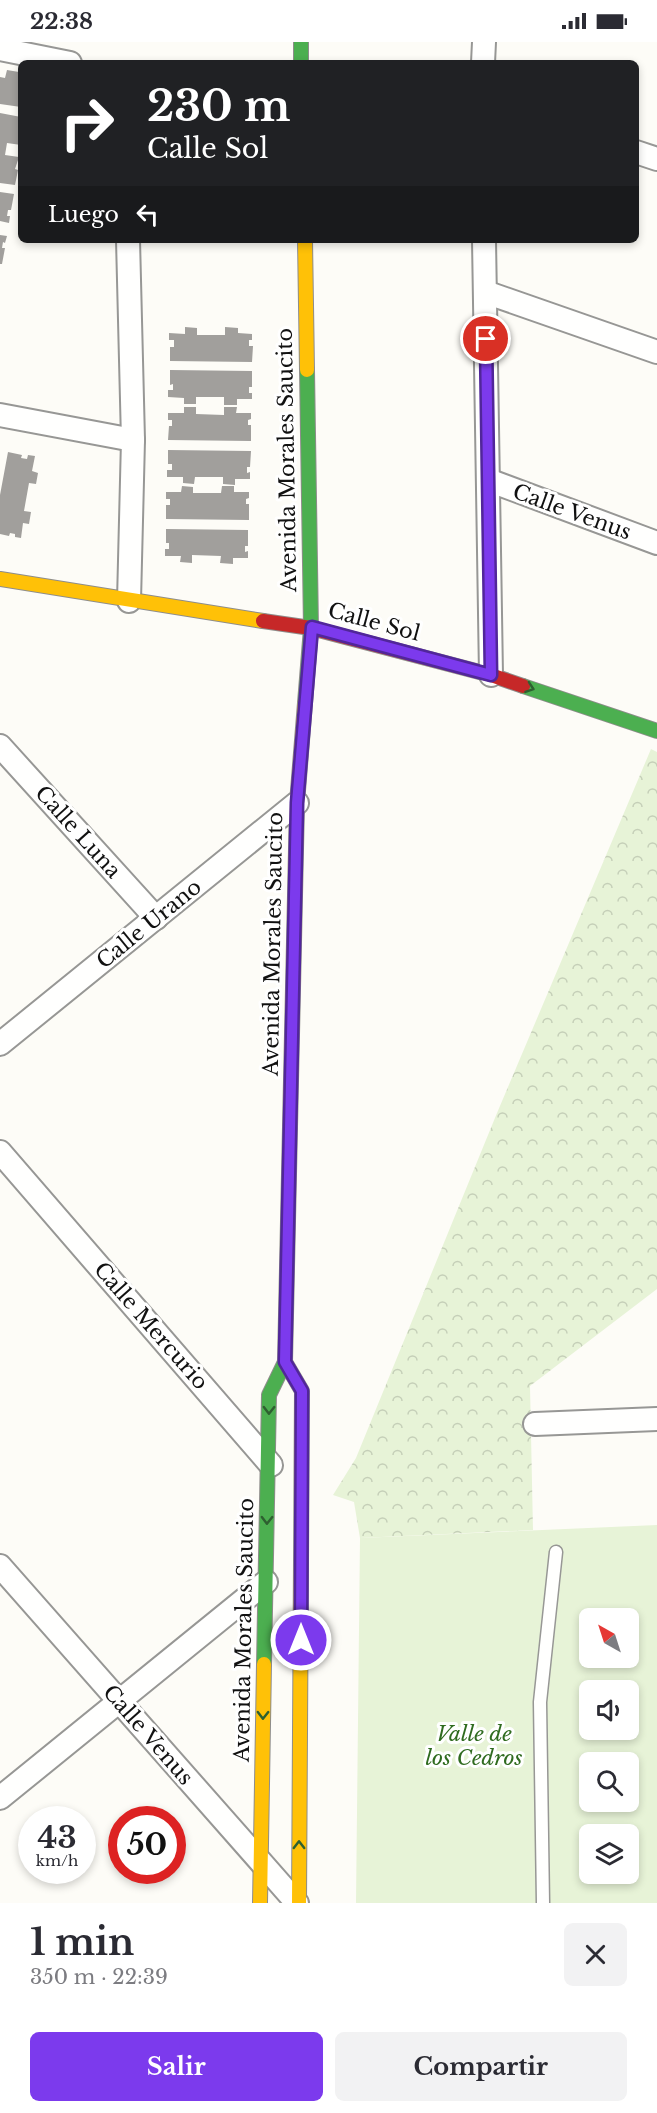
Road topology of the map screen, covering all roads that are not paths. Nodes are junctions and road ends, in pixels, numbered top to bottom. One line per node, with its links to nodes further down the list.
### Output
1 (301, 42): 5 (main road)
2 (484, 42): 6 (street)
3 (0, 49): 4 (street)
4 (55, 60)
5 (301, 60)
6 (483, 60)
7 (639, 153): 8 (street)
8 (657, 159)
9 (128, 243): 15 (street)
10 (304, 243): 20 (main road, Avenida Morales Saucito)
11 (484, 243): 12 (street)
12 (485, 292): 13 (street); 16 (street)
13 (657, 352)
14 (0, 415): 15 (street)
15 (133, 440): 19 (street)
16 (488, 480): 17 (street, Calle Venus); 21 (street)
17 (657, 543)
18 (0, 579): 19 (main road, Calle Sol)
19 (129, 601): 20 (main road, Calle Sol)
20 (312, 627): 21 (main road, Calle Sol); 24 (main road, Avenida Morales Saucito)
21 (491, 675): 22 (main road, Calle Sol, one-way to 22)
22 (657, 731)
23 (0, 746): 25 (street, Calle Luna)
24 (297, 803): 25 (street, Calle Urano); 28 (main road, Avenida Morales Saucito)
25 (156, 918): 26 (street, Calle Urano)
26 (0, 1044)
27 (0, 1152): 31 (street, Calle Mercurio)
28 (285, 1362): 31 (main road, Avenida Morales Saucito, one-way to 31); 32 (main road)
29 (656, 1418): 30 (street)
30 (536, 1424)
31 (268, 1462): 32 (street, Calle Mercurio); 35 (main road, Avenida Morales Saucito, one-way to 35)
32 (302, 1500): 40 (main road, one-way to 32)
33 (556, 1552): 41 (lane)
34 (0, 1566): 36 (street, Calle Venus)
35 (266, 1582): 36 (street); 38 (main road, Avenida Morales Saucito, one-way to 38)
36 (119, 1701): 37 (street); 38 (street, Calle Venus)
37 (0, 1798)
38 (261, 1863): 39 (main road, Avenida Morales Saucito); 40 (street, Calle Venus)
39 (260, 1903)
40 (298, 1903)
41 (543, 1903)

